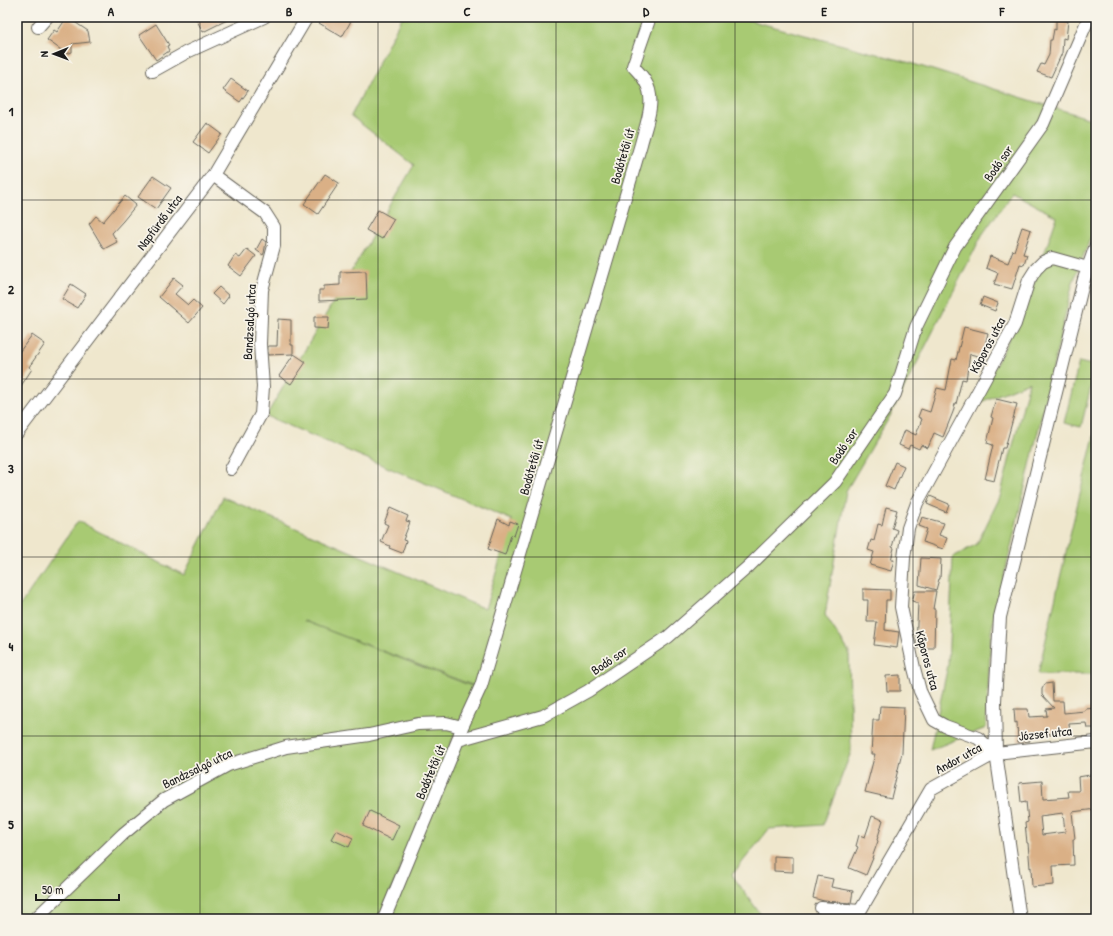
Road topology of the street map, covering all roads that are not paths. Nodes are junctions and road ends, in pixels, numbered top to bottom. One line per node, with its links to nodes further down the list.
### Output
1 (47, 17): 6 (street)
2 (264, 17): 7 (street)
3 (307, 17): 8 (street, Napfürdő utca)
4 (650, 17): 13 (street, Bodótetői út)
5 (1089, 17): 14 (street, Bodó sor)
6 (38, 27)
7 (153, 71)
8 (213, 175): 11 (street, Napfürdő utca); 12 (street, Bandzsalgó utca)
9 (1096, 245): 10 (street)
10 (1088, 268): 16 (street); 16 (street, Kőporos utca)
11 (17, 433)
12 (231, 469)
13 (462, 727): 14 (street, Bodótetői út); 18 (street, Bandzsalgó utca)
14 (458, 740): 19 (street, Bodótetői út)
15 (1096, 742): 16 (street, József utca)
16 (996, 753): 17 (street, Andor utca); 20 (street, Andor utca)
17 (821, 908)
18 (35, 919)
19 (384, 919)
20 (1020, 919)

